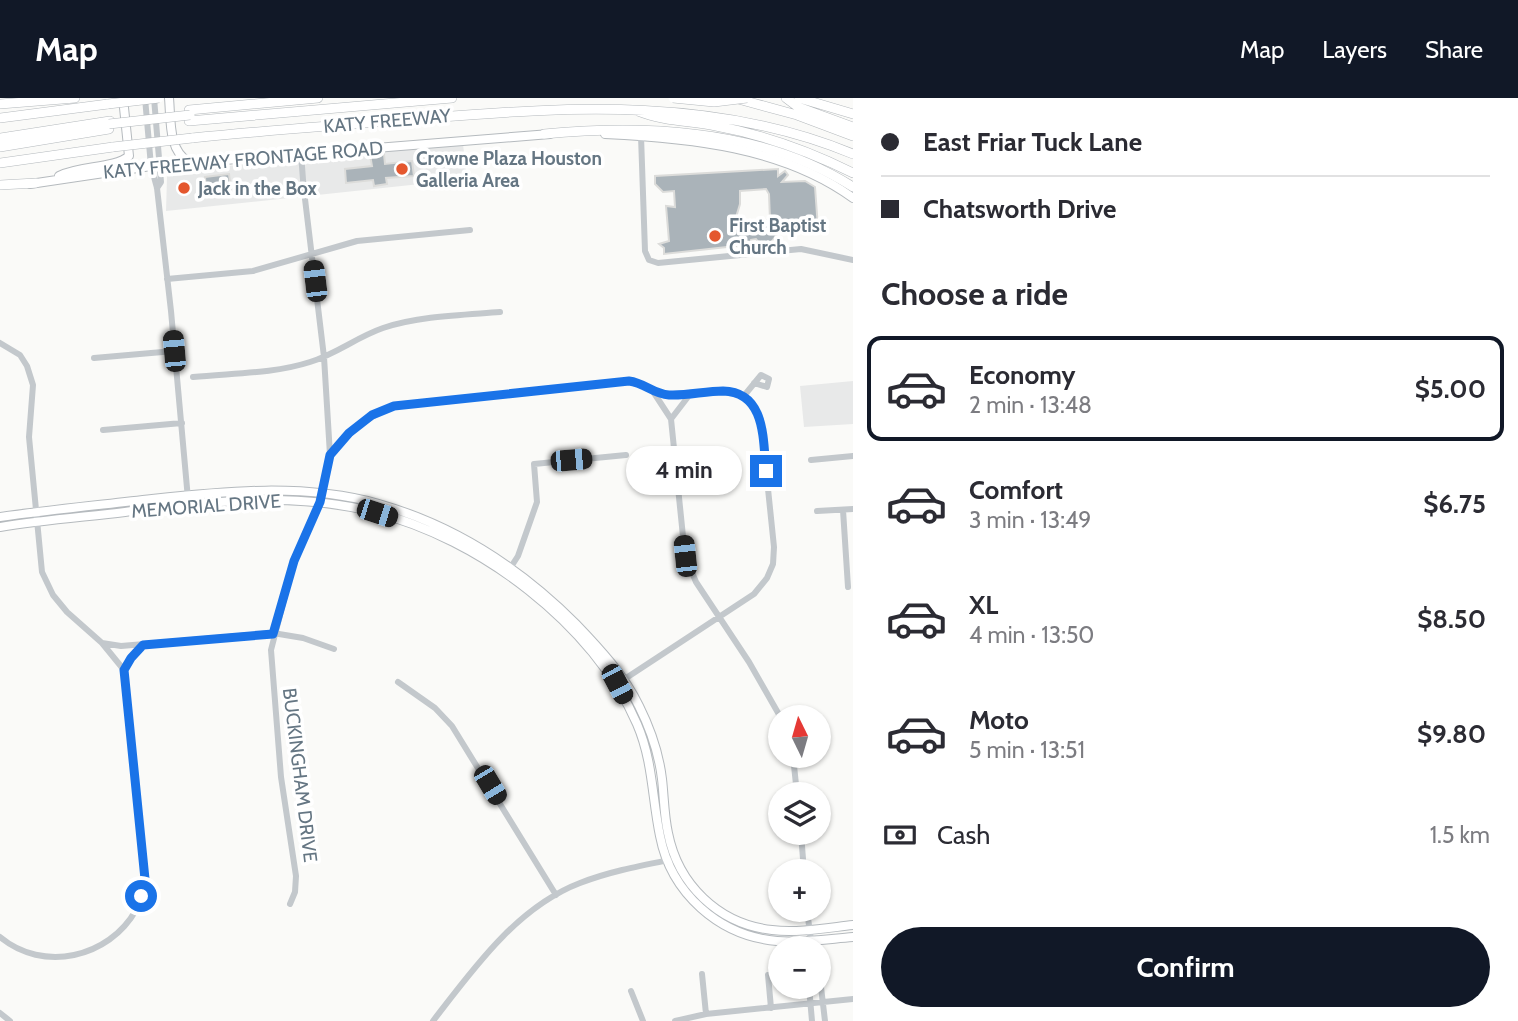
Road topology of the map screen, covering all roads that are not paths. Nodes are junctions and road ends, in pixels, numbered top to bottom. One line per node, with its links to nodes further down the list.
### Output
1 (75, 98): 14 (highway)
2 (123, 98): 32 (main road)
3 (145, 98): 30 (street)
4 (156, 98): 18 (highway, bridge); 30 (street)
5 (169, 98): 28 (main road)
6 (318, 98): 17 (highway)
7 (390, 98): 17 (highway)
8 (452, 98): 17 (highway)
9 (673, 98): 11 (highway, bridge)
10 (734, 98): 23 (highway)
11 (747, 98)
12 (786, 98): 20 (highway)
13 (799, 98): 16 (highway)
14 (0, 104)
15 (629, 107): 27 (highway, KATY FREEWAY); 29 (highway, KATY FREEWAY, bridge); 31 (highway)
16 (853, 114)
17 (189, 115): 19 (highway, bridge)
18 (0, 118)
19 (109, 124): 24 (highway); 25 (highway)
20 (853, 127)
21 (544, 134): 22 (main road, KATY FREEWAY FRONTAGE ROAD); 26 (main road, KATY FREEWAY FRONTAGE ROAD); 34 (highway)
22 (641, 136): 36 (main road, KATY FREEWAY FRONTAGE ROAD); 39 (street)
23 (853, 136)
24 (0, 138)
25 (0, 146)
26 (301, 153): 28 (main road, KATY FREEWAY FRONTAGE ROAD); 38 (street, BUCKINGHAM DRIVE)
27 (853, 154)
28 (191, 162): 30 (main road, KATY FREEWAY FRONTAGE ROAD)
29 (0, 163)
30 (155, 166): 32 (main road, KATY FREEWAY FRONTAGE ROAD); 40 (street)
31 (853, 176)
32 (51, 181): 33 (main road, KATY FREEWAY FRONTAGE ROAD)
33 (36, 183): 35 (highway)
34 (853, 187)
35 (0, 188)
36 (853, 198)
37 (470, 230): 38 (street)
38 (311, 255): 40 (street); 44 (street, BUCKINGHAM DRIVE)
39 (853, 260)
40 (167, 279): 43 (street)
41 (500, 312): 44 (street)
42 (0, 343): 66 (street)
43 (174, 351): 45 (street); 52 (street)
44 (324, 357): 46 (street); 54 (street, BUCKINGHAM DRIVE)
45 (94, 358)
46 (193, 377)
47 (754, 383): 50 (street)
48 (654, 393): 49 (street); 51 (street); 54 (street)
49 (691, 393): 50 (street); 51 (street)
50 (743, 397): 70 (street)
51 (671, 419): 70 (street)
52 (182, 423): 53 (street); 59 (street)
53 (103, 430)
54 (330, 455): 58 (street, BUCKINGHAM DRIVE)
55 (626, 455): 68 (street)
56 (853, 456): 57 (street)
57 (811, 460)
58 (321, 498): 59 (main road, MEMORIAL DRIVE); 68 (main road, MEMORIAL DRIVE); 71 (street, BUCKINGHAM DRIVE)
59 (188, 500): 60 (main road, MEMORIAL DRIVE); 64 (main road, MEMORIAL DRIVE)
60 (95, 506): 64 (main road); 66 (main road, MEMORIAL DRIVE)
61 (853, 509): 62 (street)
62 (843, 510): 63 (street); 69 (street)
63 (817, 511)
64 (96, 516): 66 (main road, MEMORIAL DRIVE)
65 (0, 517): 66 (main road, MEMORIAL DRIVE)
66 (35, 517): 67 (main road, MEMORIAL DRIVE); 72 (street)
67 (0, 527)
68 (509, 571): 77 (main road, MEMORIAL DRIVE)
69 (848, 587)
70 (718, 619): 77 (street); 78 (street)
71 (273, 634): 73 (street); 74 (street); 81 (street, BUCKINGHAM DRIVE)
72 (102, 643): 73 (street); 75 (street)
73 (143, 645): 75 (street)
74 (334, 649)
75 (124, 670): 86 (street)
76 (398, 682): 80 (street)
77 (621, 682): 79 (main road, MEMORIAL DRIVE)
78 (774, 705)
79 (671, 860): 80 (street); 84 (main road, MEMORIAL DRIVE); 88 (main road, MEMORIAL DRIVE)
80 (556, 895): 102 (street)
81 (290, 904)
82 (808, 922): 84 (street)
83 (853, 925): 84 (main road, MEMORIAL DRIVE)
84 (809, 930): 85 (street)
85 (810, 936)
86 (0, 937)
87 (853, 937): 89 (main road, MEMORIAL DRIVE)
88 (768, 939)
89 (831, 942)
90 (702, 974): 100 (street)
91 (631, 992): 103 (street)
92 (770, 999): 98 (street)
93 (809, 999): 97 (street)
94 (822, 999): 96 (street)
95 (853, 999): 96 (street)
96 (823, 1002): 97 (street); 106 (street)
97 (810, 1004): 98 (street); 105 (street)
98 (771, 1008): 100 (street)
99 (0, 1013): 101 (street)
100 (706, 1014): 104 (street)
101 (10, 1021)
102 (433, 1021)
103 (643, 1021)
104 (675, 1021)
105 (811, 1021)
106 (825, 1021)

